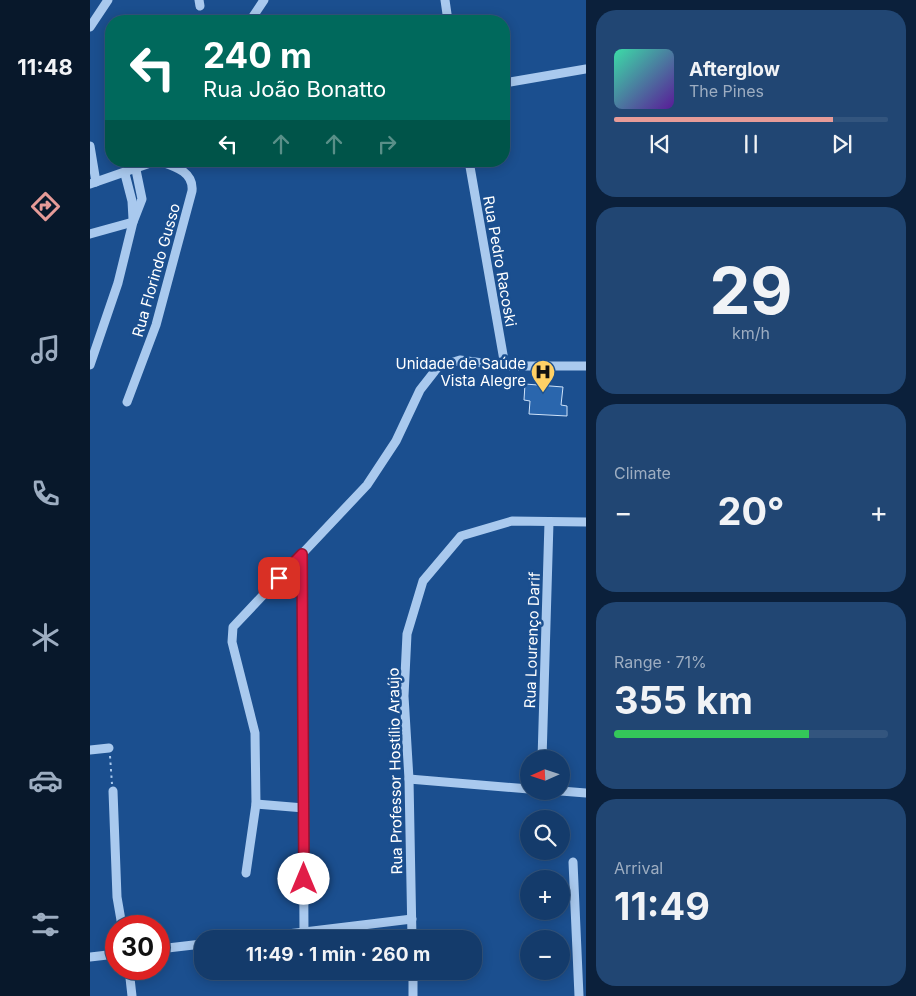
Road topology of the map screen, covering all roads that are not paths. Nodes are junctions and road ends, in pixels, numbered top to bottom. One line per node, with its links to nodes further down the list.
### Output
1 (108, 0): 6 (street)
2 (264, 0): 4 (street)
3 (445, 0): 5 (street)
4 (254, 15)
5 (447, 15)
6 (90, 27)
7 (586, 69): 8 (street)
8 (510, 82)
9 (90, 146): 15 (street)
10 (143, 167): 13 (street)
11 (176, 167): 21 (street, Rua Florindo Gusso)
12 (470, 167): 19 (street, Rua Pedro Racoski)
13 (136, 170): 14 (street); 16 (street)
14 (125, 174): 15 (street); 16 (street)
15 (93, 183)
16 (133, 222): 17 (street); 18 (street)
17 (90, 234)
18 (90, 365)
19 (505, 366): 20 (street); 24 (street)
20 (586, 366)
21 (128, 402)
22 (550, 522): 23 (street, Rua Professor Hostílio Araújo); 27 (street, Rua Lourenço Darif); 28 (street, Rua Professor Hostílio Araújo)
23 (586, 522)
24 (302, 554): 33 (street); 34 (street)
25 (110, 748): 26 (street)
26 (90, 750)
27 (542, 750)
28 (409, 779): 29 (street); 38 (street, Rua Professor Hostílio Araújo)
29 (520, 788)
30 (113, 791): 37 (street)
31 (570, 791): 32 (street)
32 (586, 792)
33 (256, 804): 34 (street); 36 (street)
34 (304, 808): 39 (street)
35 (573, 862): 50 (street)
36 (246, 873)
37 (120, 915)
38 (412, 919): 40 (street); 41 (street, Rua Professor Hostílio Araújo)
39 (304, 930)
40 (321, 930)
41 (412, 930)
42 (194, 945): 43 (street)
43 (170, 948)
44 (105, 955): 45 (street)
45 (90, 957)
46 (130, 980): 48 (street)
47 (413, 980): 49 (street)
48 (132, 996)
49 (413, 996)
50 (578, 996)

